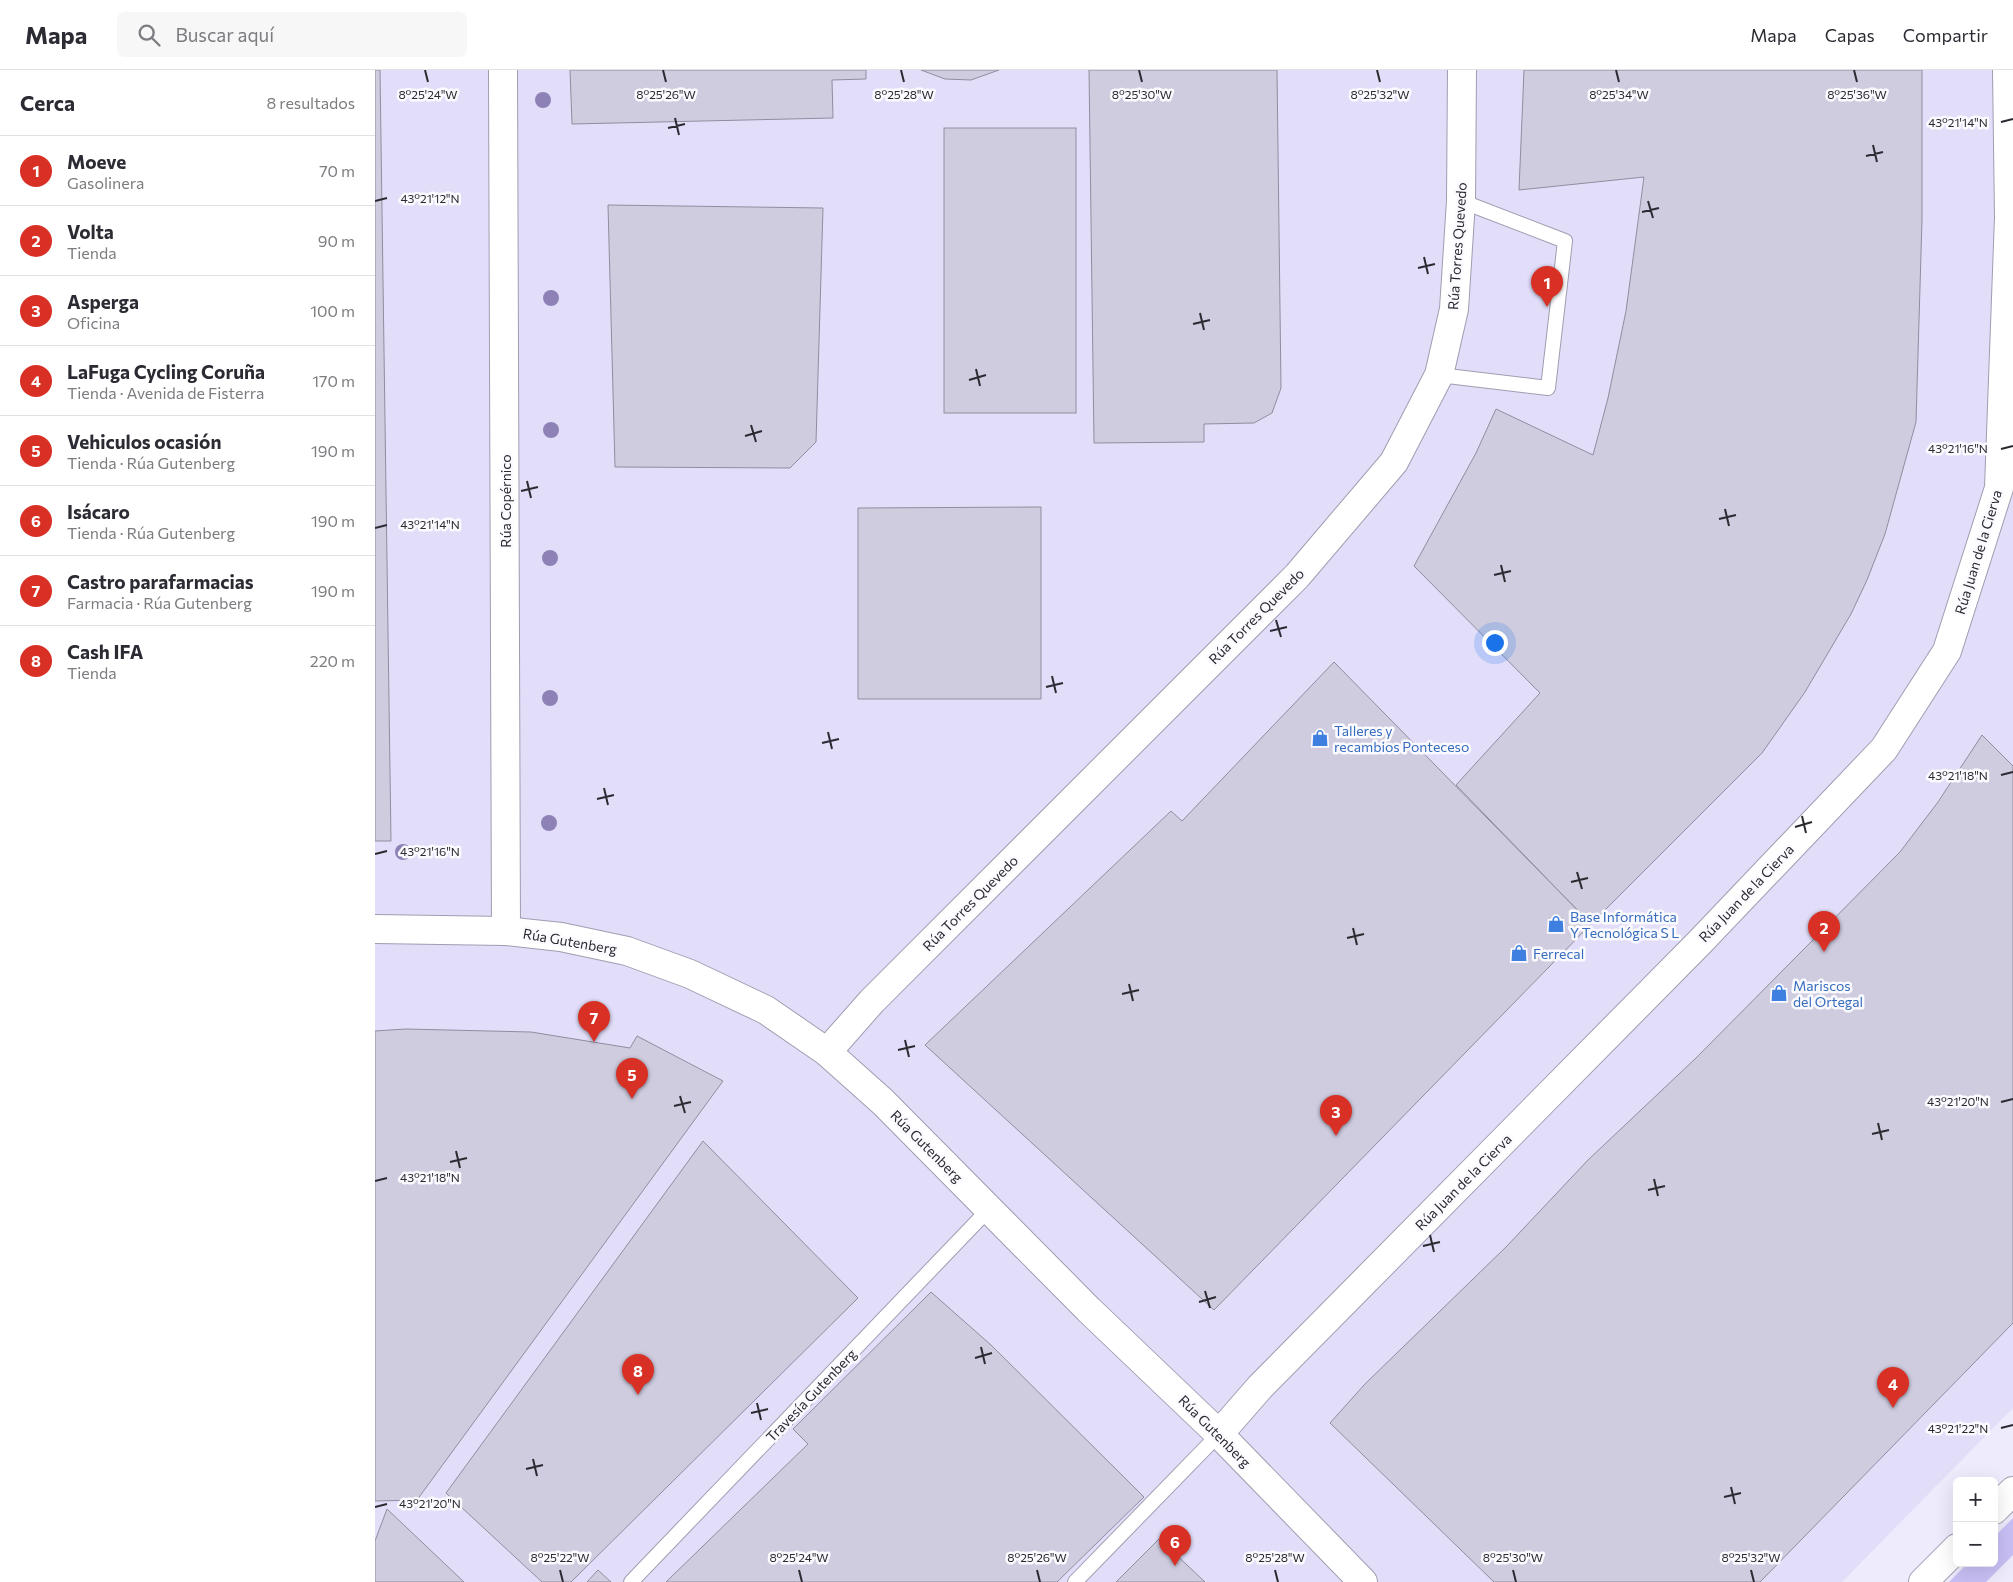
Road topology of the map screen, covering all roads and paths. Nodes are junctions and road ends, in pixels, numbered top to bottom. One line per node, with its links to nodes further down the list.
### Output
1 (503, 70): 7 (street, Rúa Copérnico)
2 (1462, 70): 4 (street, Rúa Torres Quevedo)
3 (2007, 70): 10 (street, Rúa Juan de la Cierva)
4 (1461, 201): 5 (street, Rúa Torres Quevedo); 5 (lane)
5 (1439, 375): 8 (street, Rúa Torres Quevedo)
6 (375, 930): 7 (street, Rúa Gutenberg)
7 (506, 931): 8 (street, Rúa Gutenberg)
8 (827, 1052): 9 (street, Rúa Gutenberg)
9 (990, 1208): 10 (street, Rúa Gutenberg); 14 (lane, Travesía Gutenberg)
10 (1219, 1434): 15 (lane); 16 (street, Rúa Gutenberg)
11 (2013, 1491): 12 (street)
12 (1998, 1506)
13 (1953, 1552): 17 (street)
14 (631, 1582)
15 (1075, 1582)
16 (1363, 1582)
17 (1923, 1582)

